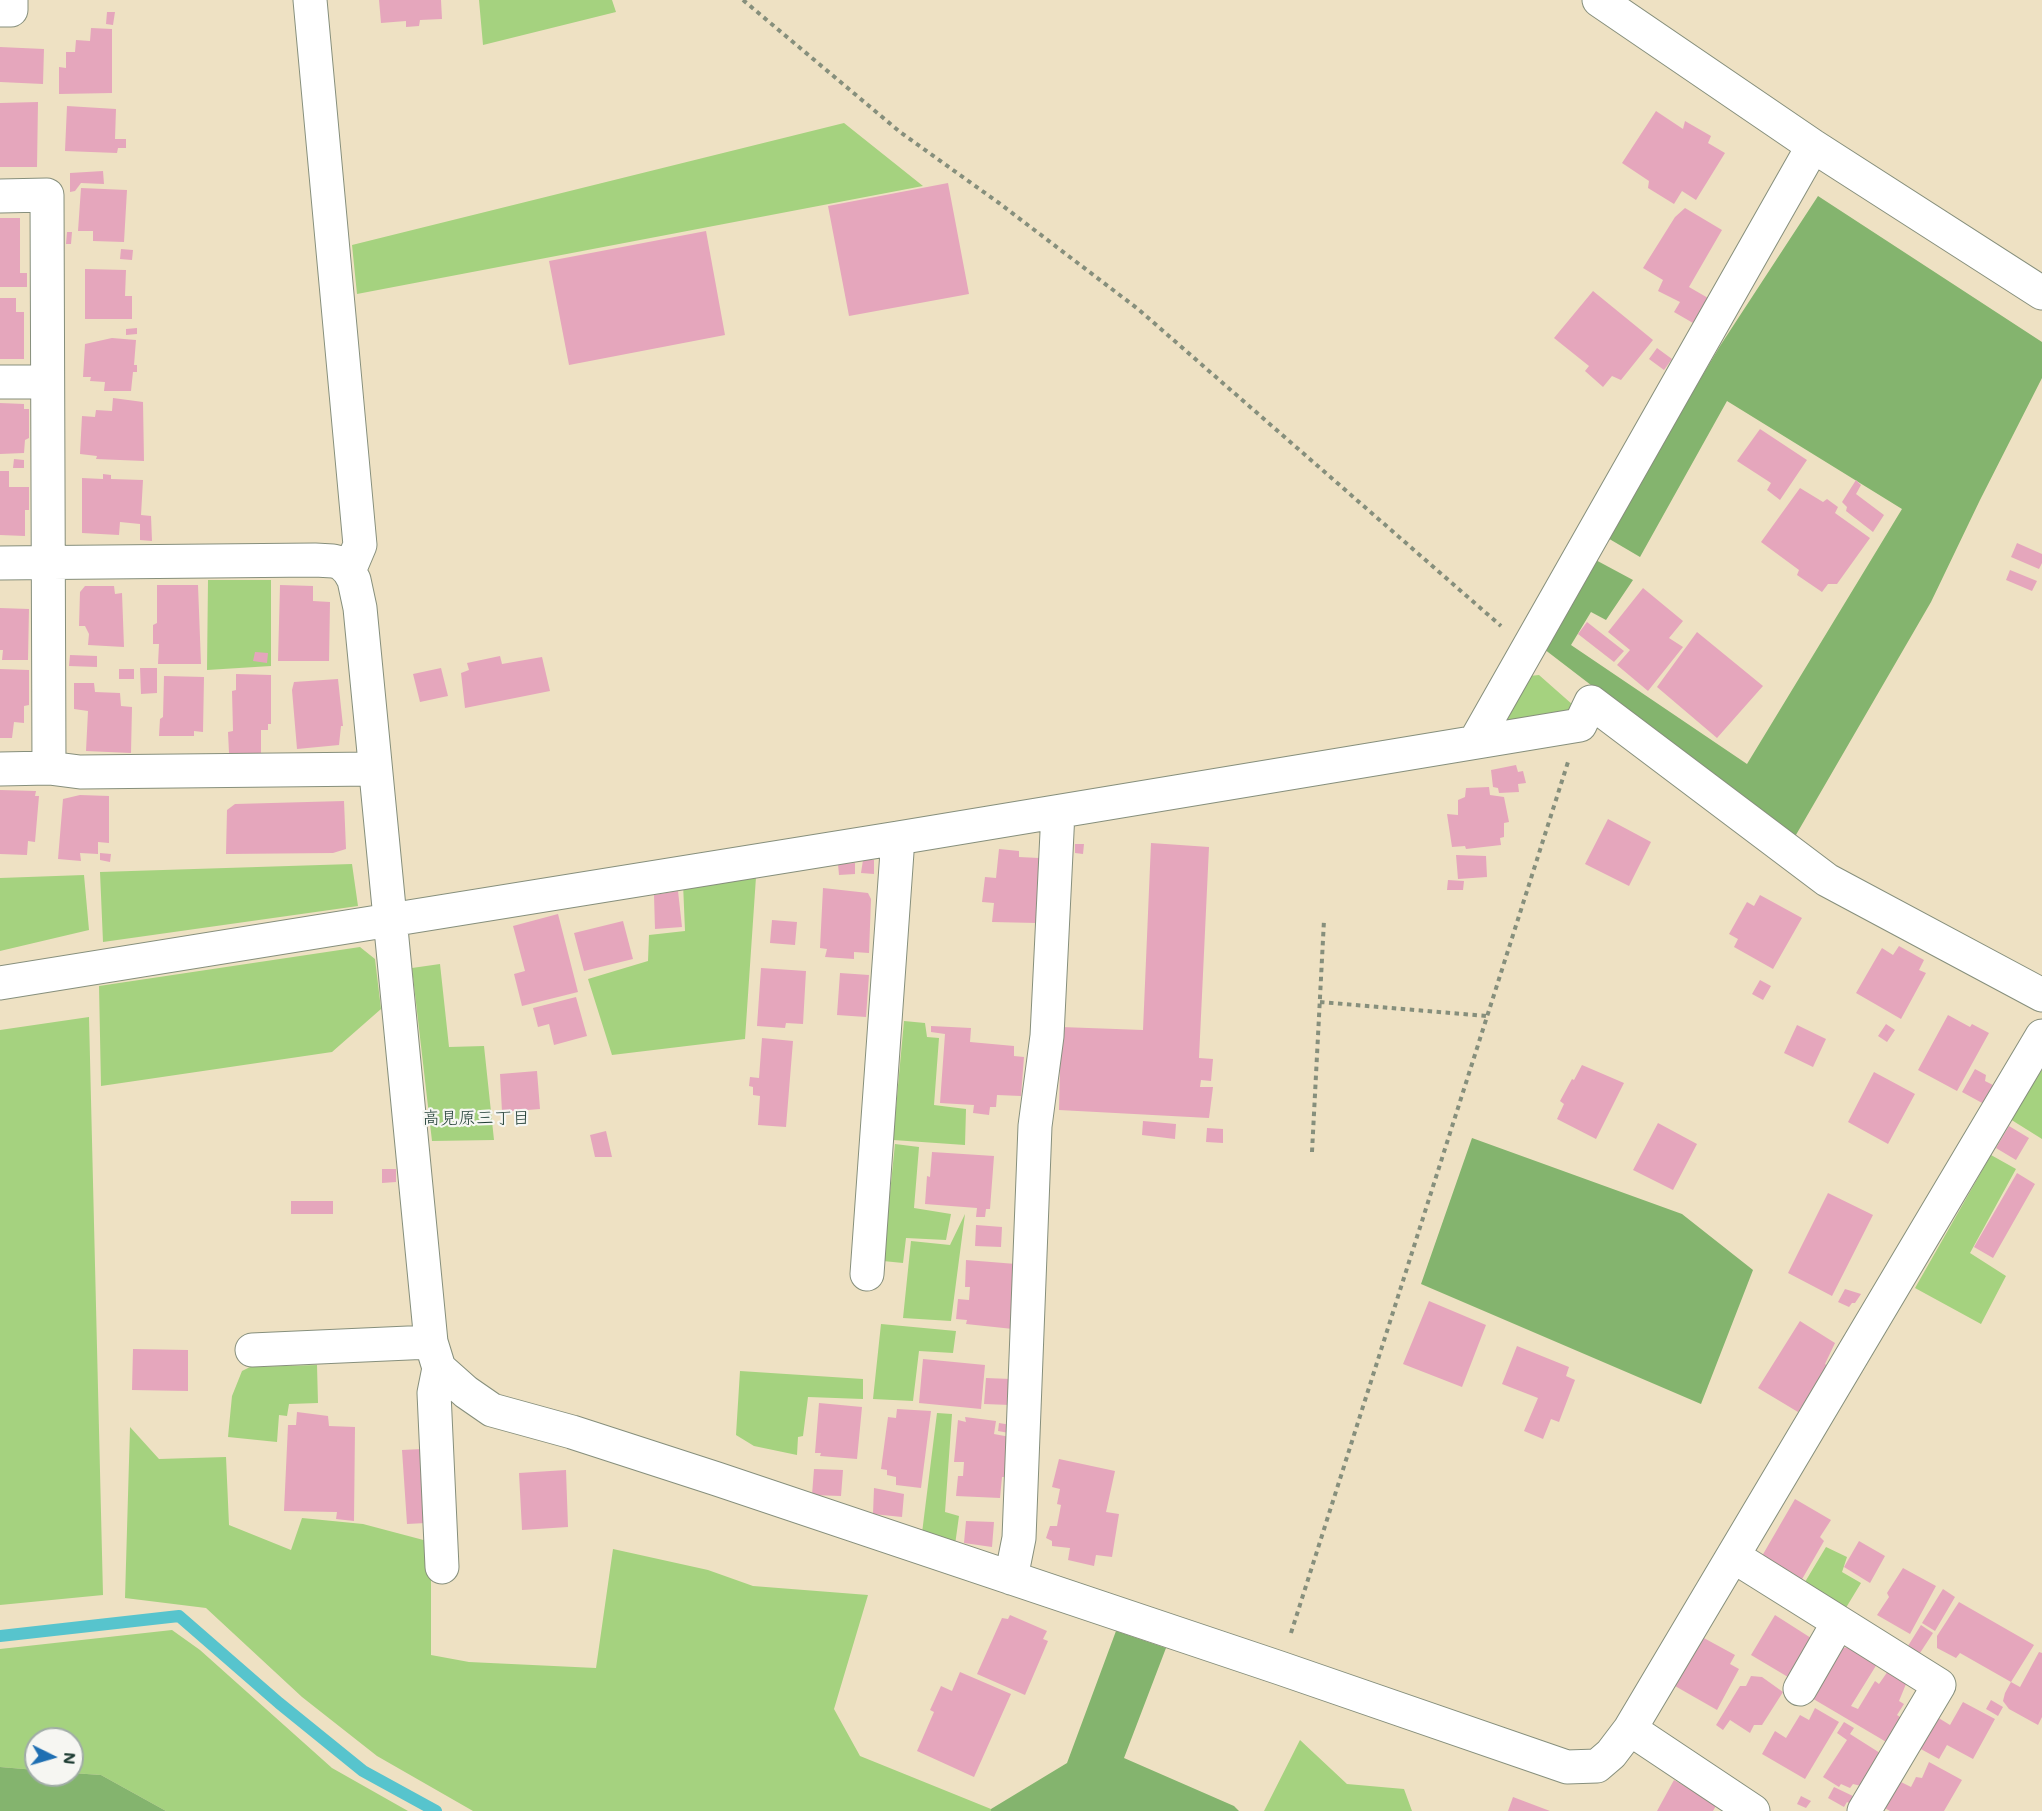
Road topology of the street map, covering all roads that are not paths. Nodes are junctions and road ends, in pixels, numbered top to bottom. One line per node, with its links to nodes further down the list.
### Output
1 (12, 0): 4 (street)
2 (310, 0): 12 (street)
3 (1599, 0): 5 (street)
4 (0, 10)
5 (1813, 146): 7 (street); 13 (street)
6 (0, 196): 9 (street)
7 (2042, 293)
8 (0, 382): 9 (street)
9 (46, 382): 10 (street)
10 (48, 562): 11 (street); 12 (street); 14 (street)
11 (0, 563)
12 (349, 571): 16 (street)
13 (1476, 740): 17 (street); 21 (street)
14 (49, 768): 15 (street); 16 (street)
15 (0, 769)
16 (375, 769): 19 (street)
17 (1059, 812): 18 (street); 28 (street)
18 (898, 838): 19 (street); 23 (street)
19 (391, 919): 20 (street); 25 (street)
20 (0, 983)
21 (2042, 995)
22 (2042, 1036): 26 (street)
23 (867, 1274)
24 (252, 1350): 25 (street)
25 (435, 1355): 27 (street); 28 (street)
26 (1733, 1556): 29 (street); 31 (street)
27 (442, 1567)
28 (1011, 1578): 31 (street)
29 (1838, 1623): 30 (street); 33 (street)
30 (1800, 1689)
31 (1630, 1729): 32 (street)
32 (1753, 1811)
33 (1864, 1811)

